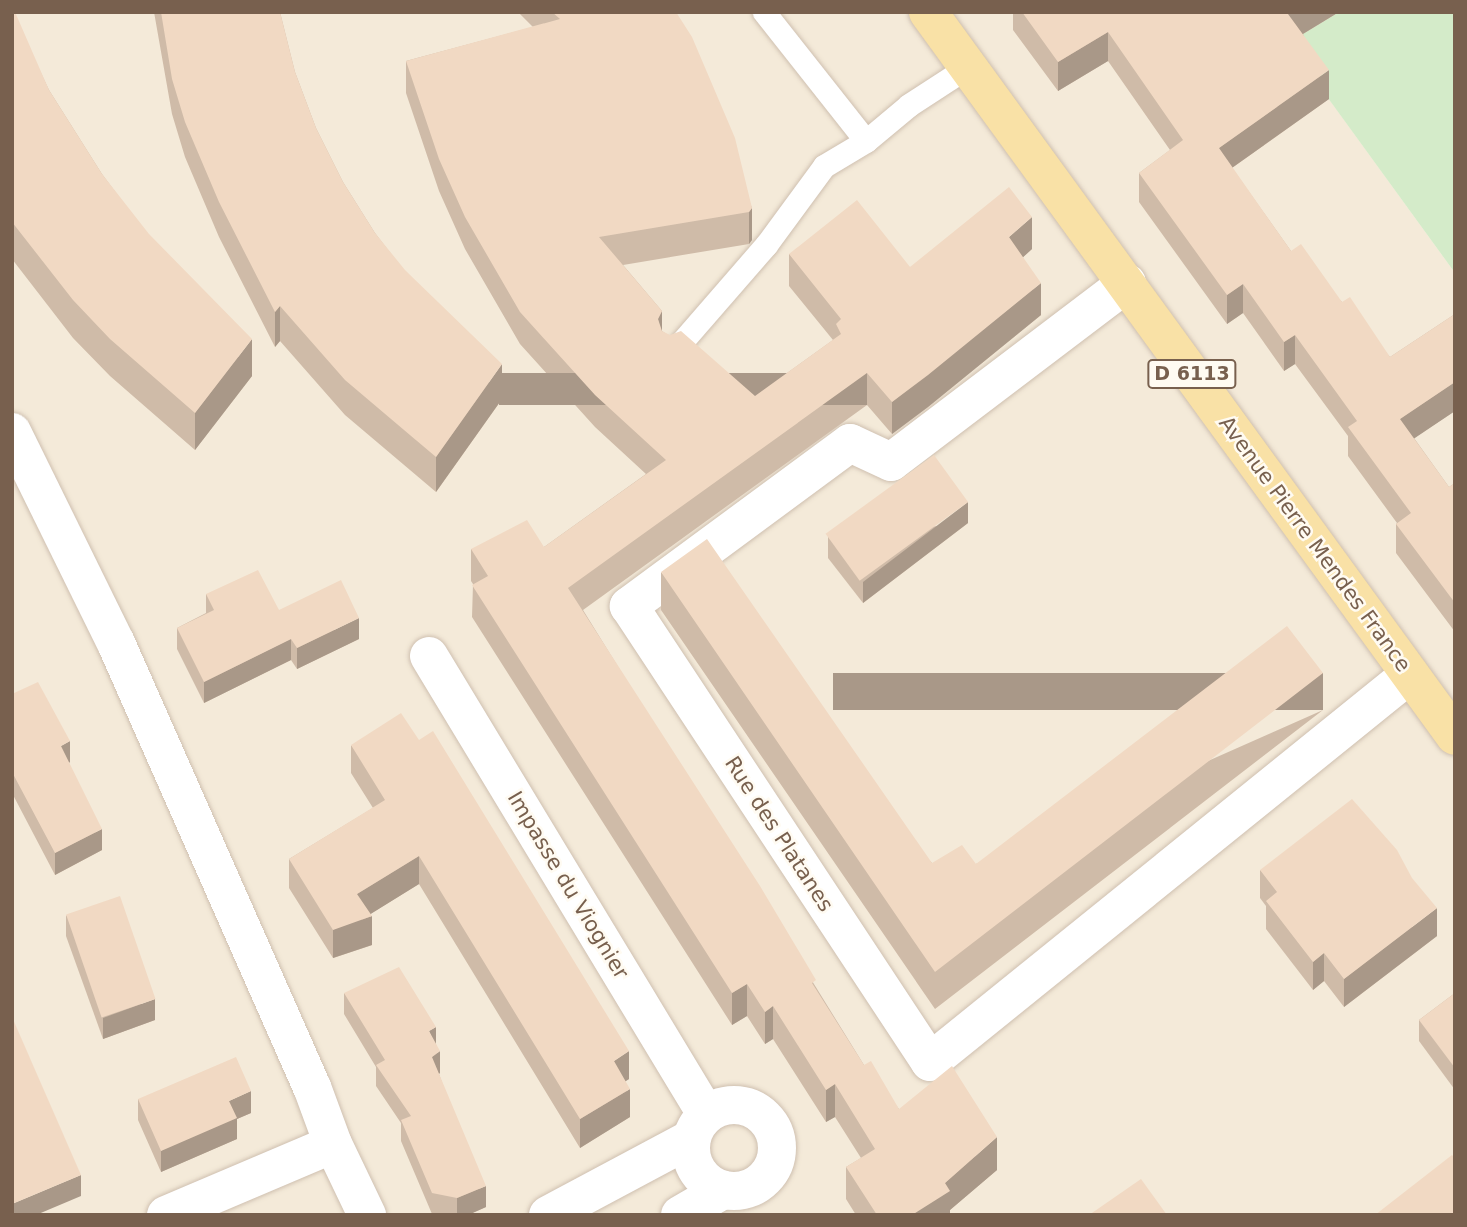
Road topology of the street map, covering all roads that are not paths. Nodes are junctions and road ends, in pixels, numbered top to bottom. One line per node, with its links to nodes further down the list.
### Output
1 (764, 12): 4 (lane)
2 (928, 12): 3 (main road, Avenue Pierre Mendes France / D 6113)
3 (966, 68): 4 (lane); 5 (main road, Avenue Pierre Mendes France / D 6113)
4 (866, 141): 6 (lane)
5 (1127, 283): 9 (main road, Avenue Pierre Mendes France / D 6113); 9 (street, Rue des Platanes)
6 (672, 353)
7 (12, 432): 12 (street)
8 (429, 656): 11 (street, Impasse du Viognier)
9 (1409, 675): 10 (main road, Avenue Pierre Mendes France / D 6113)
10 (1455, 737)
11 (699, 1126): 13 (street); 13 (street); 16 (street)
12 (333, 1143): 14 (street); 15 (street)
13 (748, 1197): 17 (street)
14 (166, 1215)
15 (367, 1215)
16 (548, 1215)
17 (680, 1215)

